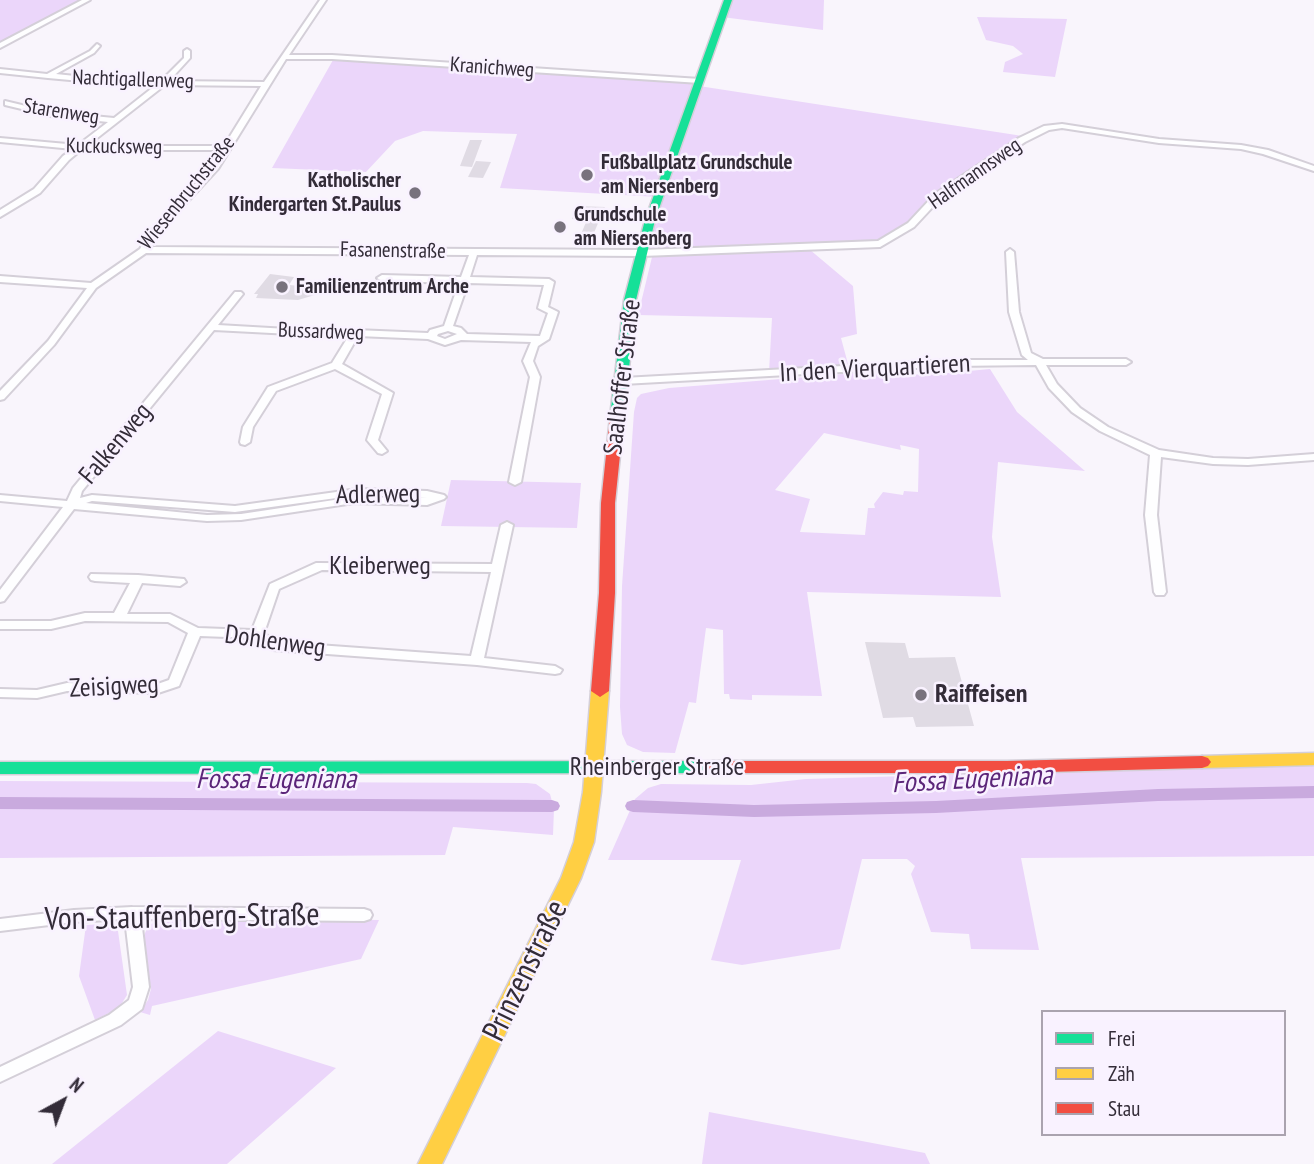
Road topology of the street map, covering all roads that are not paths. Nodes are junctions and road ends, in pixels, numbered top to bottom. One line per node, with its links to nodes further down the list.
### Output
1 (87, 0): 4 (street)
2 (323, 0): 7 (street, Wiesenbruchstraße)
3 (728, 0): 10 (main road, Saalhoffer Straße)
4 (0, 46)
5 (97, 46): 9 (street)
6 (187, 51): 11 (street)
7 (284, 57): 10 (street, Kranichweg); 12 (street, Wiesenbruchstraße)
8 (0, 71): 9 (street, Nachtigallenweg)
9 (48, 76): 11 (street, Nachtigallenweg)
10 (700, 81): 25 (main road, Saalhoffer Straße)
11 (163, 83): 12 (street, Nachtigallenweg); 14 (street)
12 (266, 83): 18 (street, Wiesenbruchstraße)
13 (8, 103): 14 (street, Starenweg)
14 (115, 120): 17 (street)
15 (0, 141): 16 (street, Kuckucksweg)
16 (13, 143): 17 (street, Kuckucksweg); 19 (street)
17 (79, 148): 18 (street, Kuckucksweg); 21 (street)
18 (228, 148): 22 (street, Wiesenbruchstraße)
19 (0, 150)
20 (1314, 169): 25 (street, Halfmannsweg)
21 (0, 214)
22 (144, 250): 23 (street, Fasanenstraße); 29 (street, Wiesenbruchstraße)
23 (474, 252): 25 (street, Fasanenstraße); 28 (street)
24 (1010, 252): 37 (street)
25 (642, 253): 40 (main road, Saalhoffer Straße)
26 (382, 278): 28 (street)
27 (0, 279): 29 (street)
28 (463, 281): 32 (street); 36 (street)
29 (93, 286): 41 (street, Wiesenbruchstraße)
30 (238, 294): 31 (street, Falkenweg)
31 (212, 327): 33 (street, Bussardweg); 48 (street, Falkenweg)
32 (448, 328): 34 (street); 35 (street)
33 (355, 333): 34 (street, Bussardweg); 39 (street)
34 (431, 336): 35 (street, Bussardweg)
35 (460, 337): 36 (street)
36 (544, 340): 46 (street)
37 (1039, 362): 38 (street, In den Vierquartieren); 40 (street, In den Vierquartieren); 44 (street)
38 (1126, 362)
39 (336, 366): 42 (street); 43 (street)
40 (623, 381): 65 (main road, Saalhoffer Straße)
41 (0, 397)
42 (245, 442)
43 (382, 451)
44 (1156, 453): 45 (street); 54 (street)
45 (1314, 457)
46 (515, 482)
47 (0, 498): 48 (street, Adlerweg)
48 (72, 503): 48 (street, Adlerweg); 55 (street, Falkenweg)
49 (507, 525): 50 (street)
50 (498, 568): 59 (street, Kleiberweg); 60 (street)
51 (95, 577): 52 (street)
52 (138, 579): 53 (street); 56 (street)
53 (180, 582)
54 (1160, 592)
55 (0, 598)
56 (119, 617): 57 (street, Dohlenweg); 58 (street, Dohlenweg)
57 (0, 625)
58 (195, 632): 59 (street, Dohlenweg); 62 (street, Zeisigweg)
59 (257, 634): 60 (street, Dohlenweg)
60 (477, 661): 61 (street, Dohlenweg)
61 (555, 670)
62 (0, 693)
63 (1314, 759): 65 (main road, Rheinberger Straße)
64 (0, 768): 65 (main road, Rheinberger Straße)
65 (593, 769): 70 (main road, Prinzenstraße)
66 (132, 913): 67 (street, Von-Stauffenberg-Straße); 68 (street, Von-Stauffenberg-Straße); 69 (street)
67 (364, 915)
68 (0, 925)
69 (0, 1075)
70 (430, 1164)

